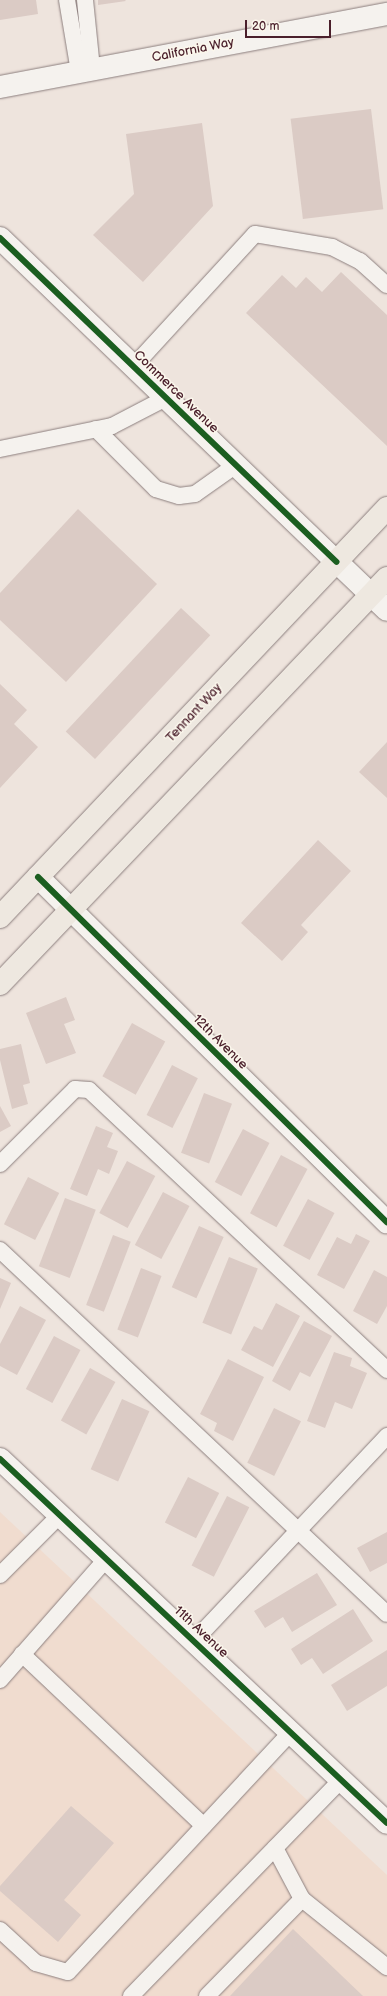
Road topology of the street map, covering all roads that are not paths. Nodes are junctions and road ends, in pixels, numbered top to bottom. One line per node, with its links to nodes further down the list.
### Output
1 (67, 0): 4 (lane)
2 (85, 0): 4 (lane)
3 (387, 14): 4 (street, California Way)
4 (86, 71): 5 (street, California Way)
5 (0, 87)
6 (0, 238): 8 (street, Commerce Avenue)
7 (387, 285): 8 (lane)
8 (133, 367): 9 (street, Commerce Avenue)
9 (166, 398): 10 (lane); 12 (street, Commerce Avenue)
10 (96, 429): 11 (lane); 12 (lane)
11 (0, 449)
12 (236, 465): 14 (street, Commerce Avenue)
13 (387, 508): 14 (main road, Tennant Way)
14 (337, 562): 16 (street, Commerce Avenue); 18 (main road, Tennant Way)
15 (387, 578): 16 (main road)
16 (371, 595): 17 (street, Commerce Avenue); 19 (main road)
17 (387, 610)
18 (38, 877): 19 (street, 12th Avenue); 20 (main road, Tennant Way)
19 (71, 910): 21 (main road); 23 (street, 12th Avenue)
20 (0, 917)
21 (0, 984)
22 (0, 1164): 25 (lane)
23 (387, 1222)
24 (0, 1250): 29 (lane)
25 (387, 1370)
26 (387, 1436): 29 (lane)
27 (0, 1459): 28 (street, 11th Avenue)
28 (60, 1515): 30 (street, 11th Avenue); 31 (lane)
29 (297, 1530): 32 (lane); 33 (lane)
30 (107, 1558): 33 (street, 11th Avenue); 34 (lane)
31 (0, 1575)
32 (387, 1614)
33 (194, 1641): 36 (street, 11th Avenue)
34 (22, 1654): 35 (lane); 39 (lane)
35 (0, 1680)
36 (291, 1732): 37 (street, 11th Avenue); 39 (lane)
37 (342, 1779): 38 (street, 11th Avenue); 40 (lane)
38 (387, 1823)
39 (204, 1826): 42 (lane)
40 (275, 1848): 41 (lane); 44 (lane)
41 (302, 1899): 43 (lane); 45 (lane)
42 (0, 1930)
43 (387, 1967)
44 (131, 1996)
45 (207, 1996)

